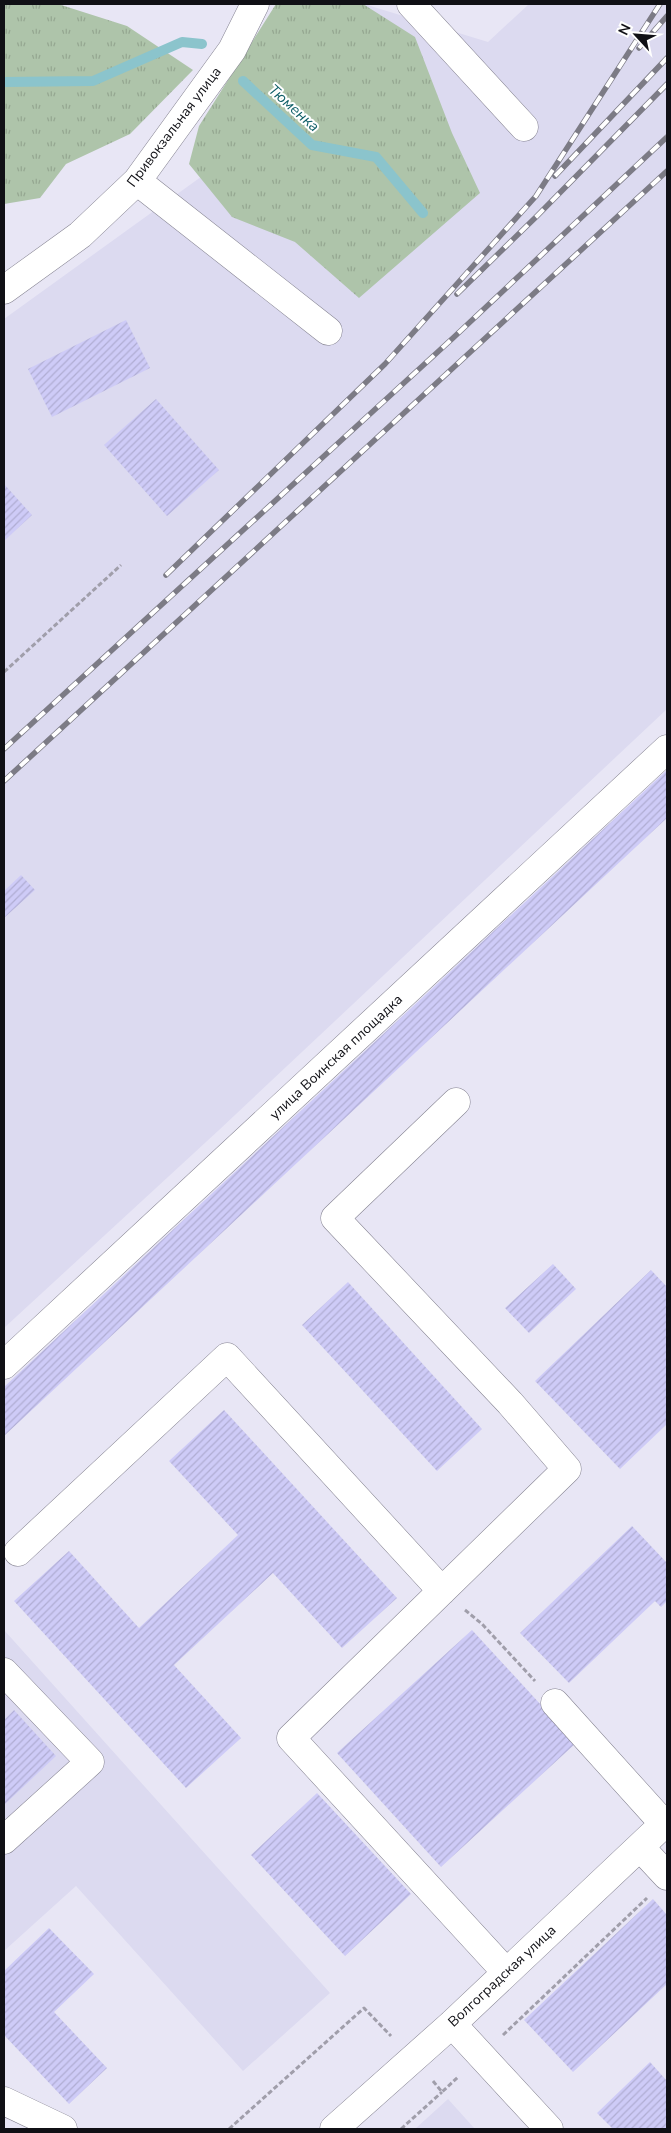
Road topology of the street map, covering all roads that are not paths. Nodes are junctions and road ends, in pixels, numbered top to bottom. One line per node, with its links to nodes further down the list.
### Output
1 (255, 4): 4 (street, Привокзальная улица)
2 (411, 4): 3 (street)
3 (524, 127)
4 (137, 181): 5 (street, Привокзальная улица); 6 (street)
5 (4, 290)
6 (328, 331)
7 (667, 748): 9 (street, улица Воинская площадка)
8 (456, 1102): 11 (street)
9 (4, 1365)
10 (18, 1552): 11 (street)
11 (442, 1591): 18 (street)
12 (4, 1672): 15 (street)
13 (555, 1703): 14 (street)
14 (666, 1823): 16 (street, Волгоградская улица)
15 (4, 1840)
16 (640, 1847): 17 (street); 18 (street, Волгоградская улица)
17 (667, 1876)
18 (506, 1972): 19 (street, Волгоградская улица)
19 (452, 2024): 22 (street, Волгоградская улица); 23 (street)
20 (4, 2101): 21 (street)
21 (63, 2129)
22 (334, 2129)
23 (549, 2129)

